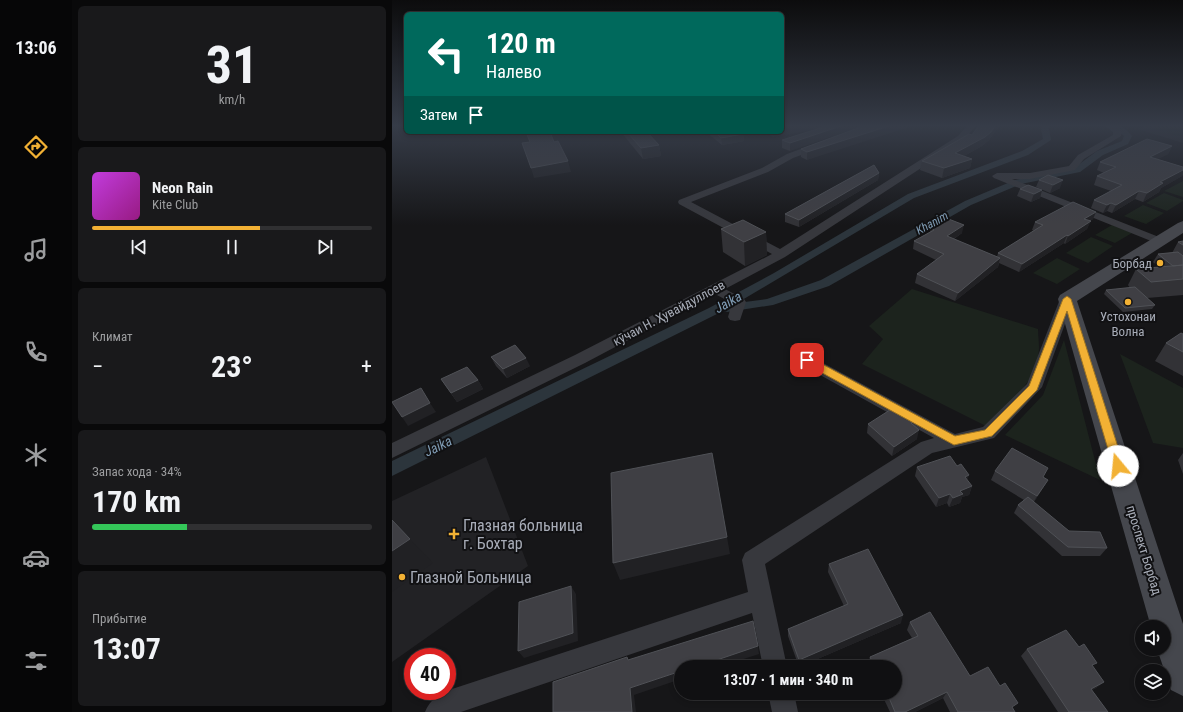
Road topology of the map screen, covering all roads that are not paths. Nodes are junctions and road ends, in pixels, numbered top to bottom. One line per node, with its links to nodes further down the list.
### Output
1 (786, 158): 6 (street)
2 (930, 158): 6 (street, кӯчаи Н. Ҳувайдуллоев)
3 (1080, 158): 5 (street)
4 (1183, 226): 5 (street)
5 (1160, 241): 8 (street)
6 (781, 254): 7 (street, кӯчаи Н. Ҳувайдуллоев)
7 (716, 288): 9 (street); 12 (street, кӯчаи Н. Ҳувайдуллоев)
8 (1067, 299): 11 (street); 15 (street, проспект Борбад)
9 (735, 317)
10 (807, 360): 11 (street)
11 (954, 441): 13 (street)
12 (392, 452)
13 (761, 599): 14 (street); 17 (street)
14 (774, 660)
15 (1183, 678)
16 (782, 700): 18 (street)
17 (438, 712)
18 (785, 712)

